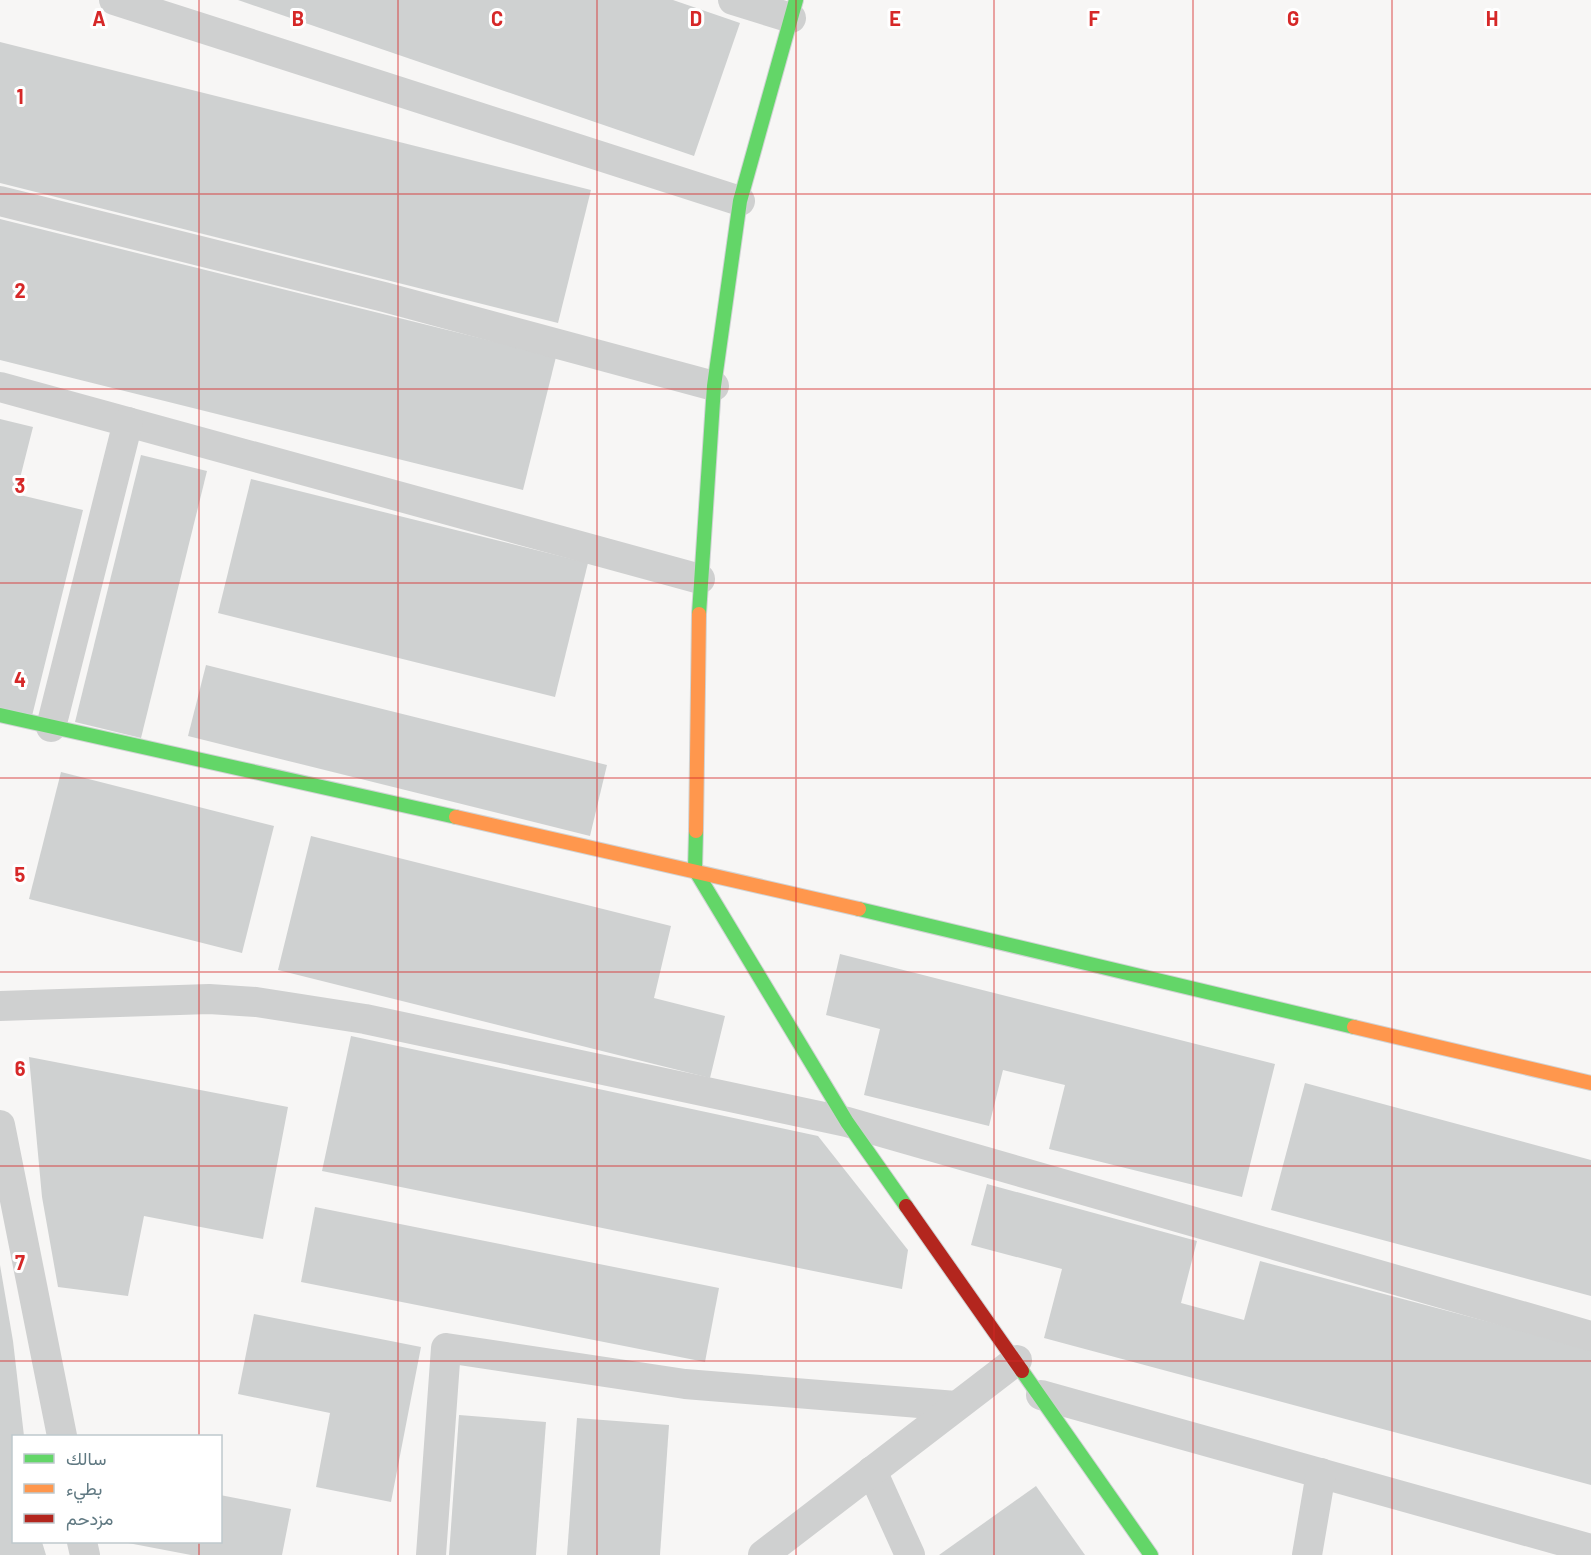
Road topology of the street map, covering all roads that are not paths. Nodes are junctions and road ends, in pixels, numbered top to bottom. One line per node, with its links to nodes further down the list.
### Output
1 (114, 0): 5 (street)
2 (733, 0): 3 (street)
3 (794, 9): 5 (street)
4 (0, 201): 6 (street)
5 (740, 201): 6 (street)
6 (714, 386): 9 (street)
7 (0, 387): 8 (street)
8 (128, 422): 9 (street); 11 (street)
9 (700, 579): 12 (street)
10 (0, 715): 11 (street)
11 (51, 727): 12 (street)
12 (695, 870): 14 (street); 15 (street)
13 (0, 1006): 15 (street)
14 (1591, 1083)
15 (847, 1122): 17 (street); 18 (street)
16 (0, 1125): 21 (street)
17 (1591, 1335)
18 (1017, 1360): 19 (street); 20 (street)
19 (1041, 1395): 23 (street); 28 (street)
20 (956, 1406): 22 (street); 25 (street)
21 (62, 1435)
22 (872, 1471): 26 (street); 27 (street)
23 (1321, 1473): 24 (street); 29 (street)
24 (1591, 1549)
25 (431, 1555)
26 (763, 1555)
27 (910, 1555)
28 (1151, 1555)
29 (1307, 1555)

